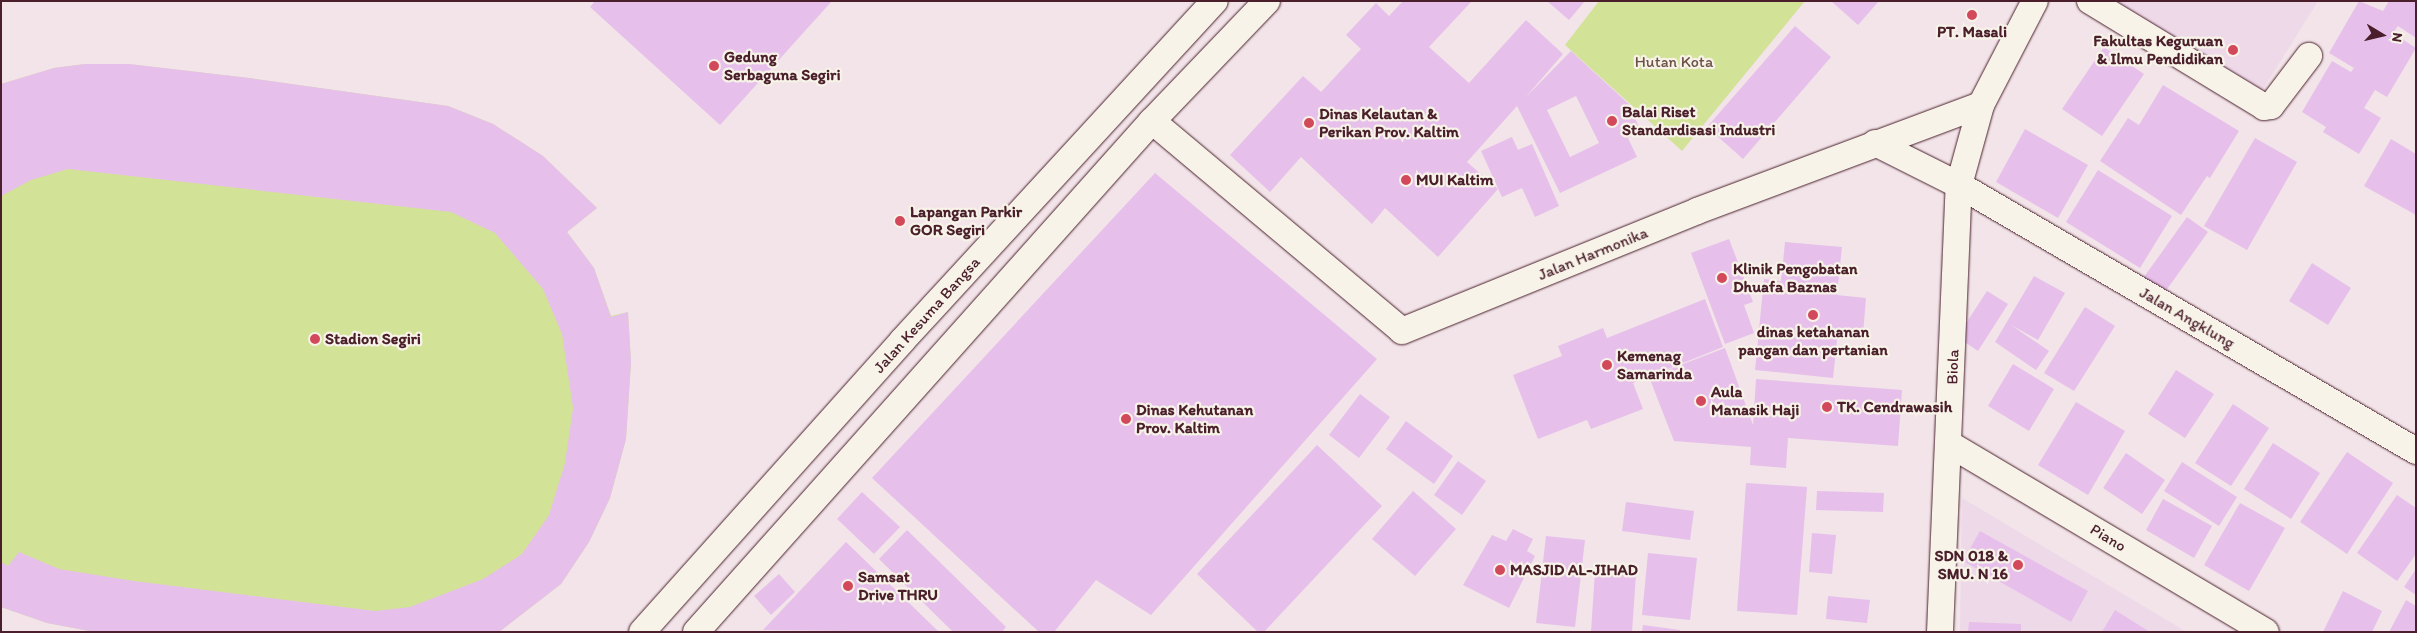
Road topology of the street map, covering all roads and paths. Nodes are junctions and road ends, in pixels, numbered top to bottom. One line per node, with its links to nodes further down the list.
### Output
1 (1215, 1): 12 (street, Jalan Kesuma Bangsa)
2 (1267, 1): 7 (street)
3 (2035, 1): 6 (street)
4 (2090, 1): 5 (street)
5 (2309, 56)
6 (1981, 105): 8 (street, Jalan Harmonika); 9 (street, Biola)
7 (1152, 122): 8 (street, Jalan Harmonika); 13 (street)
8 (1875, 143): 9 (street, Jalan Angklung)
9 (1959, 185): 10 (street, Biola); 11 (street, Jalan Angklung)
10 (1950, 444): 16 (street, Biola); 17 (street, Piano)
11 (2416, 451)
12 (723, 541): 13 (street); 14 (street, Jalan Kesuma Bangsa)
13 (752, 572): 15 (street)
14 (642, 632)
15 (696, 632)
16 (1940, 632)
17 (2266, 632)

